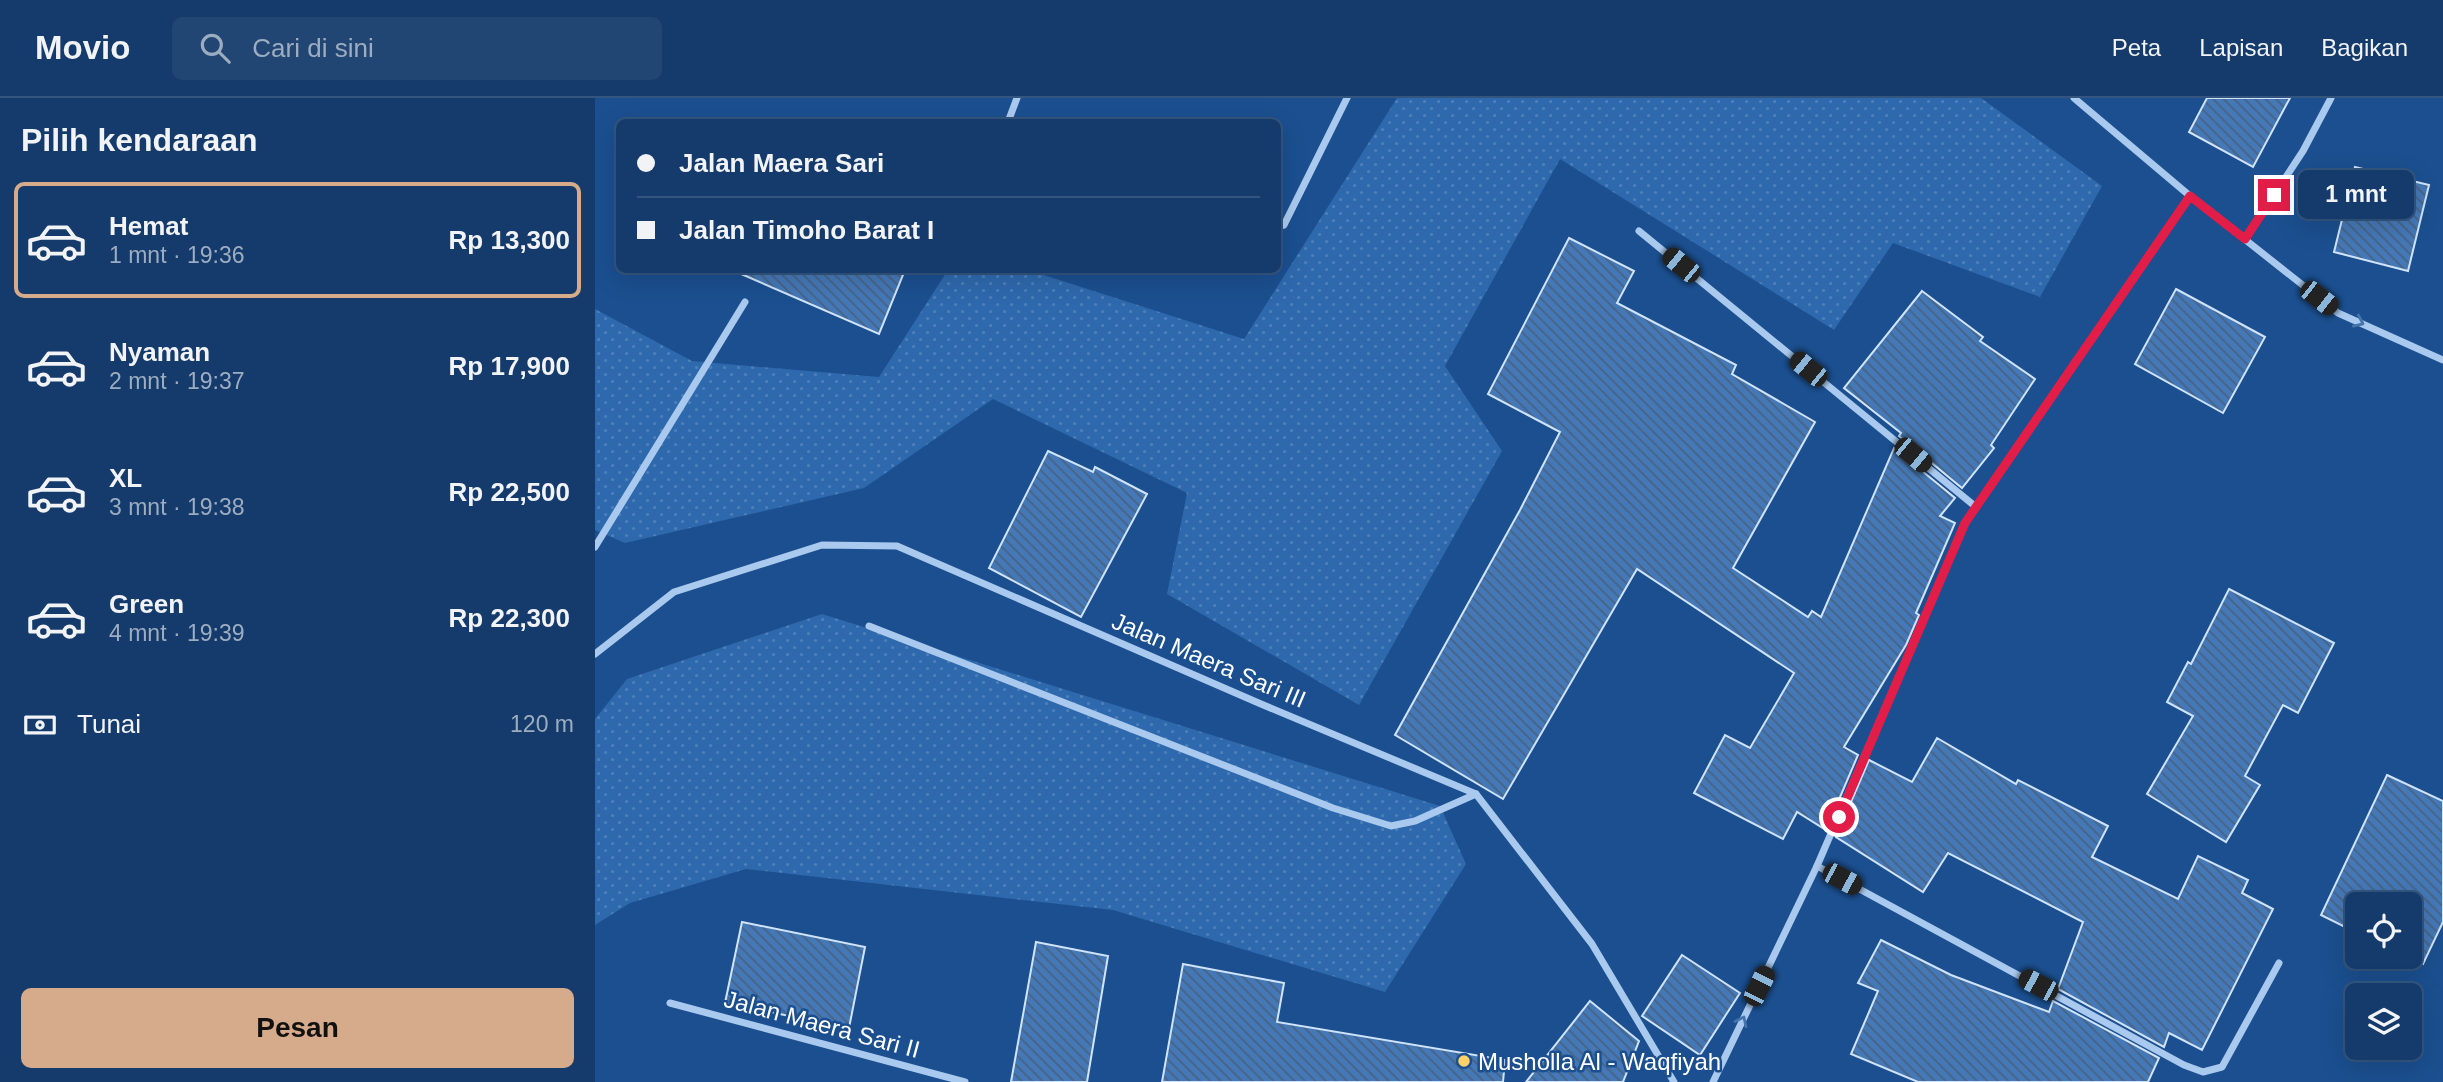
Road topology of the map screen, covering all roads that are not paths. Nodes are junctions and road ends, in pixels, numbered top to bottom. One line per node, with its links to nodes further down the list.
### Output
1 (1017, 98): 5 (street)
2 (1347, 98): 7 (street)
3 (2074, 98): 6 (street)
4 (2331, 98): 9 (street)
5 (1009, 119)
6 (2190, 196): 9 (street); 12 (street)
7 (1284, 225)
8 (1639, 231): 12 (street)
9 (2245, 239): 11 (street, one-way to 11)
10 (745, 302): 13 (street)
11 (2443, 360)
12 (1976, 507): 19 (street)
13 (595, 547)
14 (869, 626): 18 (street)
15 (595, 639): 16 (street)
16 (605, 644): 17 (street, Jalan Maera Sari III); 18 (street, Jalan Maera Sari III)
17 (595, 654)
18 (1476, 794): 23 (street, Jalan Maera Sari III)
19 (1818, 866): 20 (street); 24 (street, one-way to 19)
20 (2279, 963)
21 (670, 1003): 22 (street, Jalan Maera Sari II)
22 (965, 1082)
23 (1674, 1082)
24 (1713, 1082)

